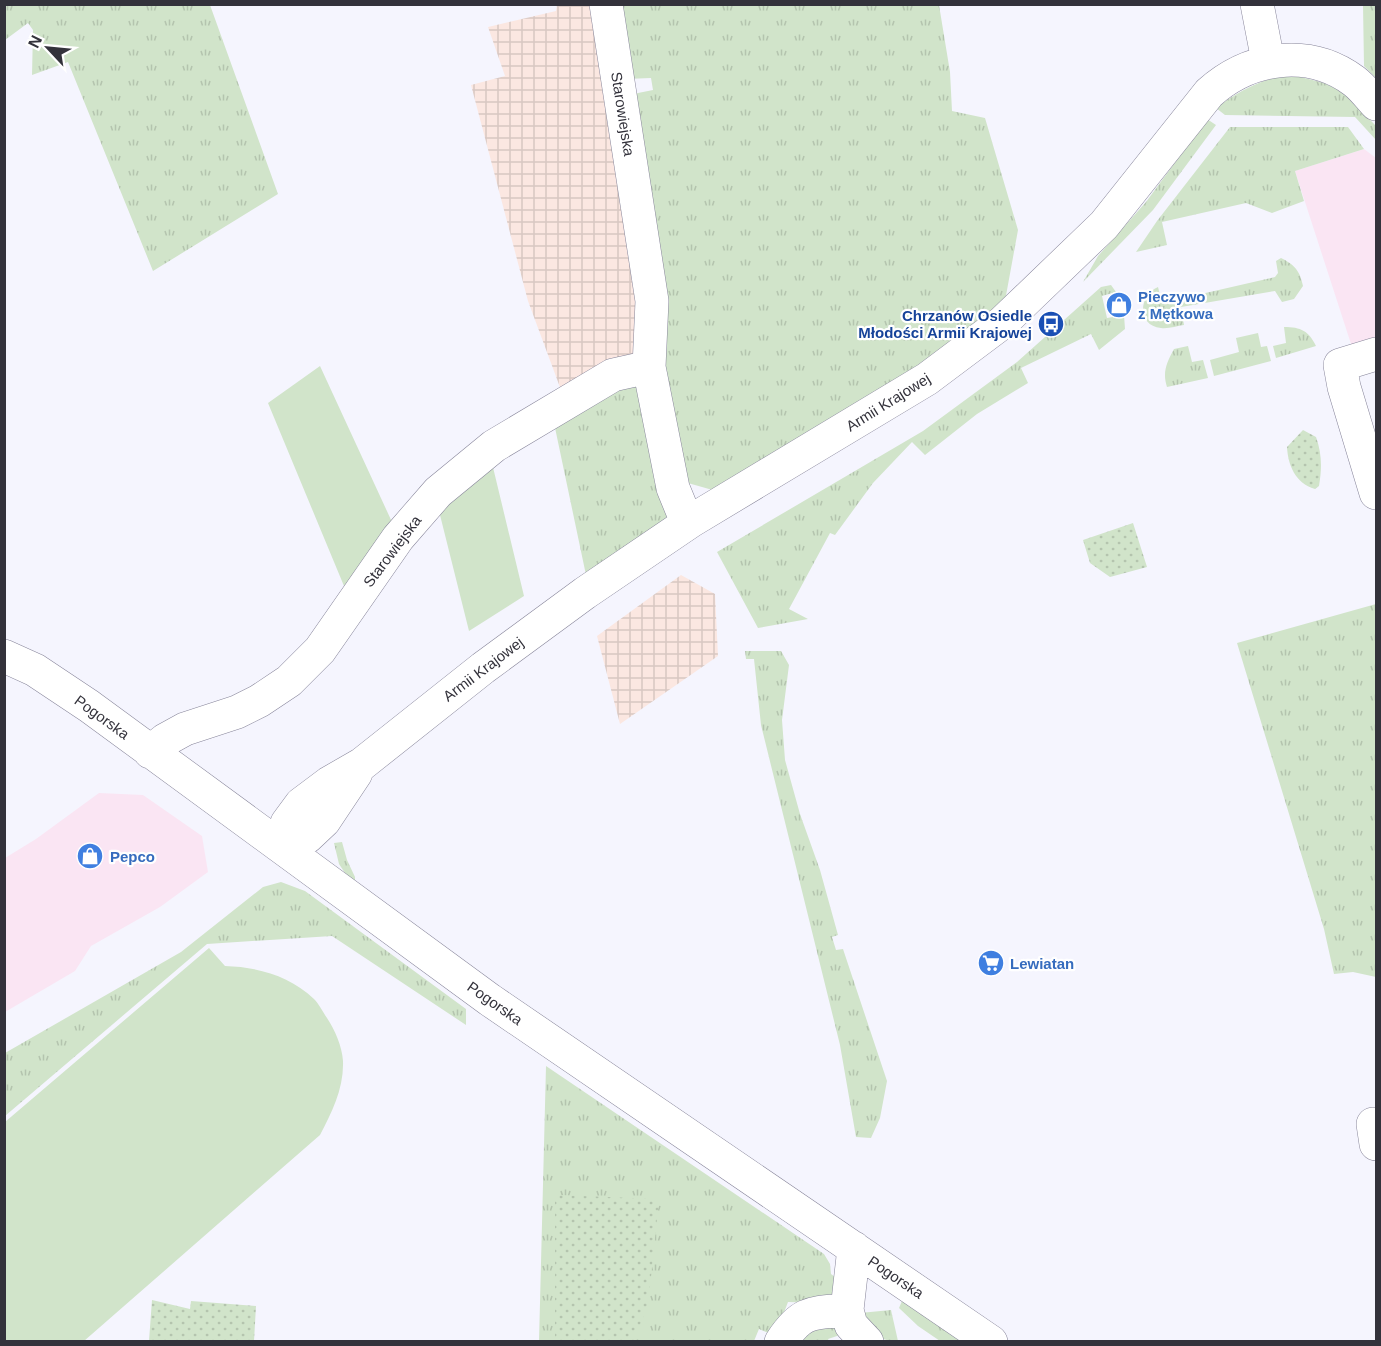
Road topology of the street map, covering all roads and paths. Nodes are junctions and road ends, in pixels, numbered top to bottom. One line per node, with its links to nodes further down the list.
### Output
1 (606, 4): 6 (street, Starowiejska)
2 (1257, 4): 3 (street)
3 (1268, 61): 4 (street, Armii Krajowej); 8 (street, Armii Krajowej)
4 (1377, 104)
5 (1377, 354): 7 (street)
6 (649, 367): 8 (street, Starowiejska); 10 (street, Starowiejska)
7 (1377, 492)
8 (691, 521): 11 (street, Armii Krajowej)
9 (4, 656): 10 (street, Pogorska)
10 (150, 752): 11 (street, Pogorska)
11 (280, 845): 12 (street, Pogorska)
12 (854, 1248): 13 (street); 16 (street, Pogorska)
13 (847, 1310): 14 (street); 15 (street)
14 (781, 1341)
15 (867, 1341)
16 (992, 1341)

